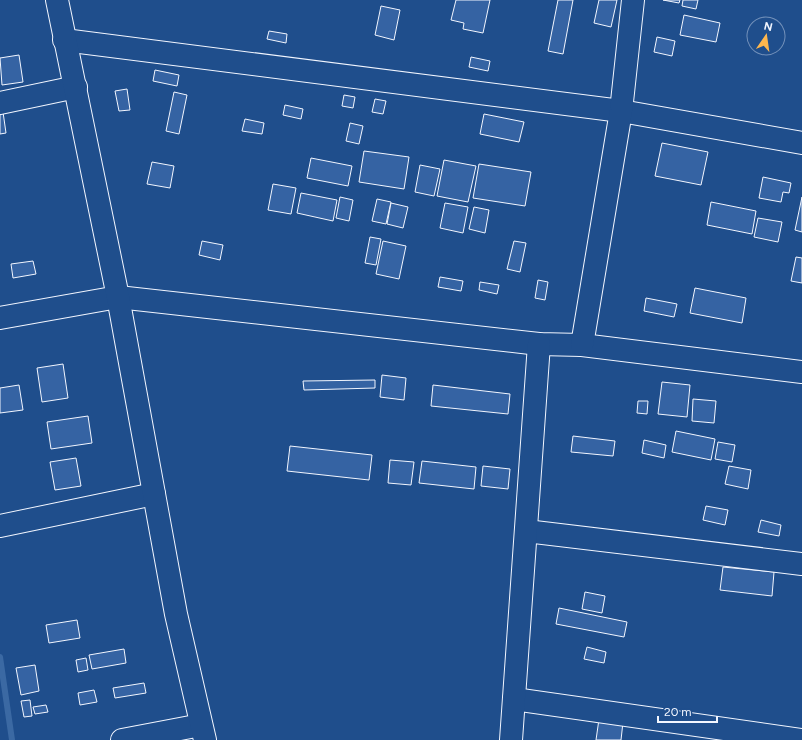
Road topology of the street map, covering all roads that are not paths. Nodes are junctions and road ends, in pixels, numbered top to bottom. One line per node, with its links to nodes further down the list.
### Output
1 (57, 0): 3 (street)
2 (633, 0): 6 (street)
3 (64, 40): 4 (street); 6 (street)
4 (76, 88): 5 (street); 8 (street)
5 (0, 103)
6 (621, 111): 7 (street); 11 (street)
7 (802, 143)
8 (118, 297): 9 (street); 10 (street); 13 (street)
9 (0, 318)
10 (539, 344): 11 (street); 15 (street)
11 (582, 346): 12 (street)
12 (802, 372)
13 (154, 494): 14 (street); 18 (street)
14 (0, 526)
15 (526, 532): 16 (street); 17 (street)
16 (802, 564)
17 (514, 699): 20 (street); 21 (street)
18 (203, 733): 19 (street)
19 (122, 740)
20 (511, 740)
21 (801, 740)

